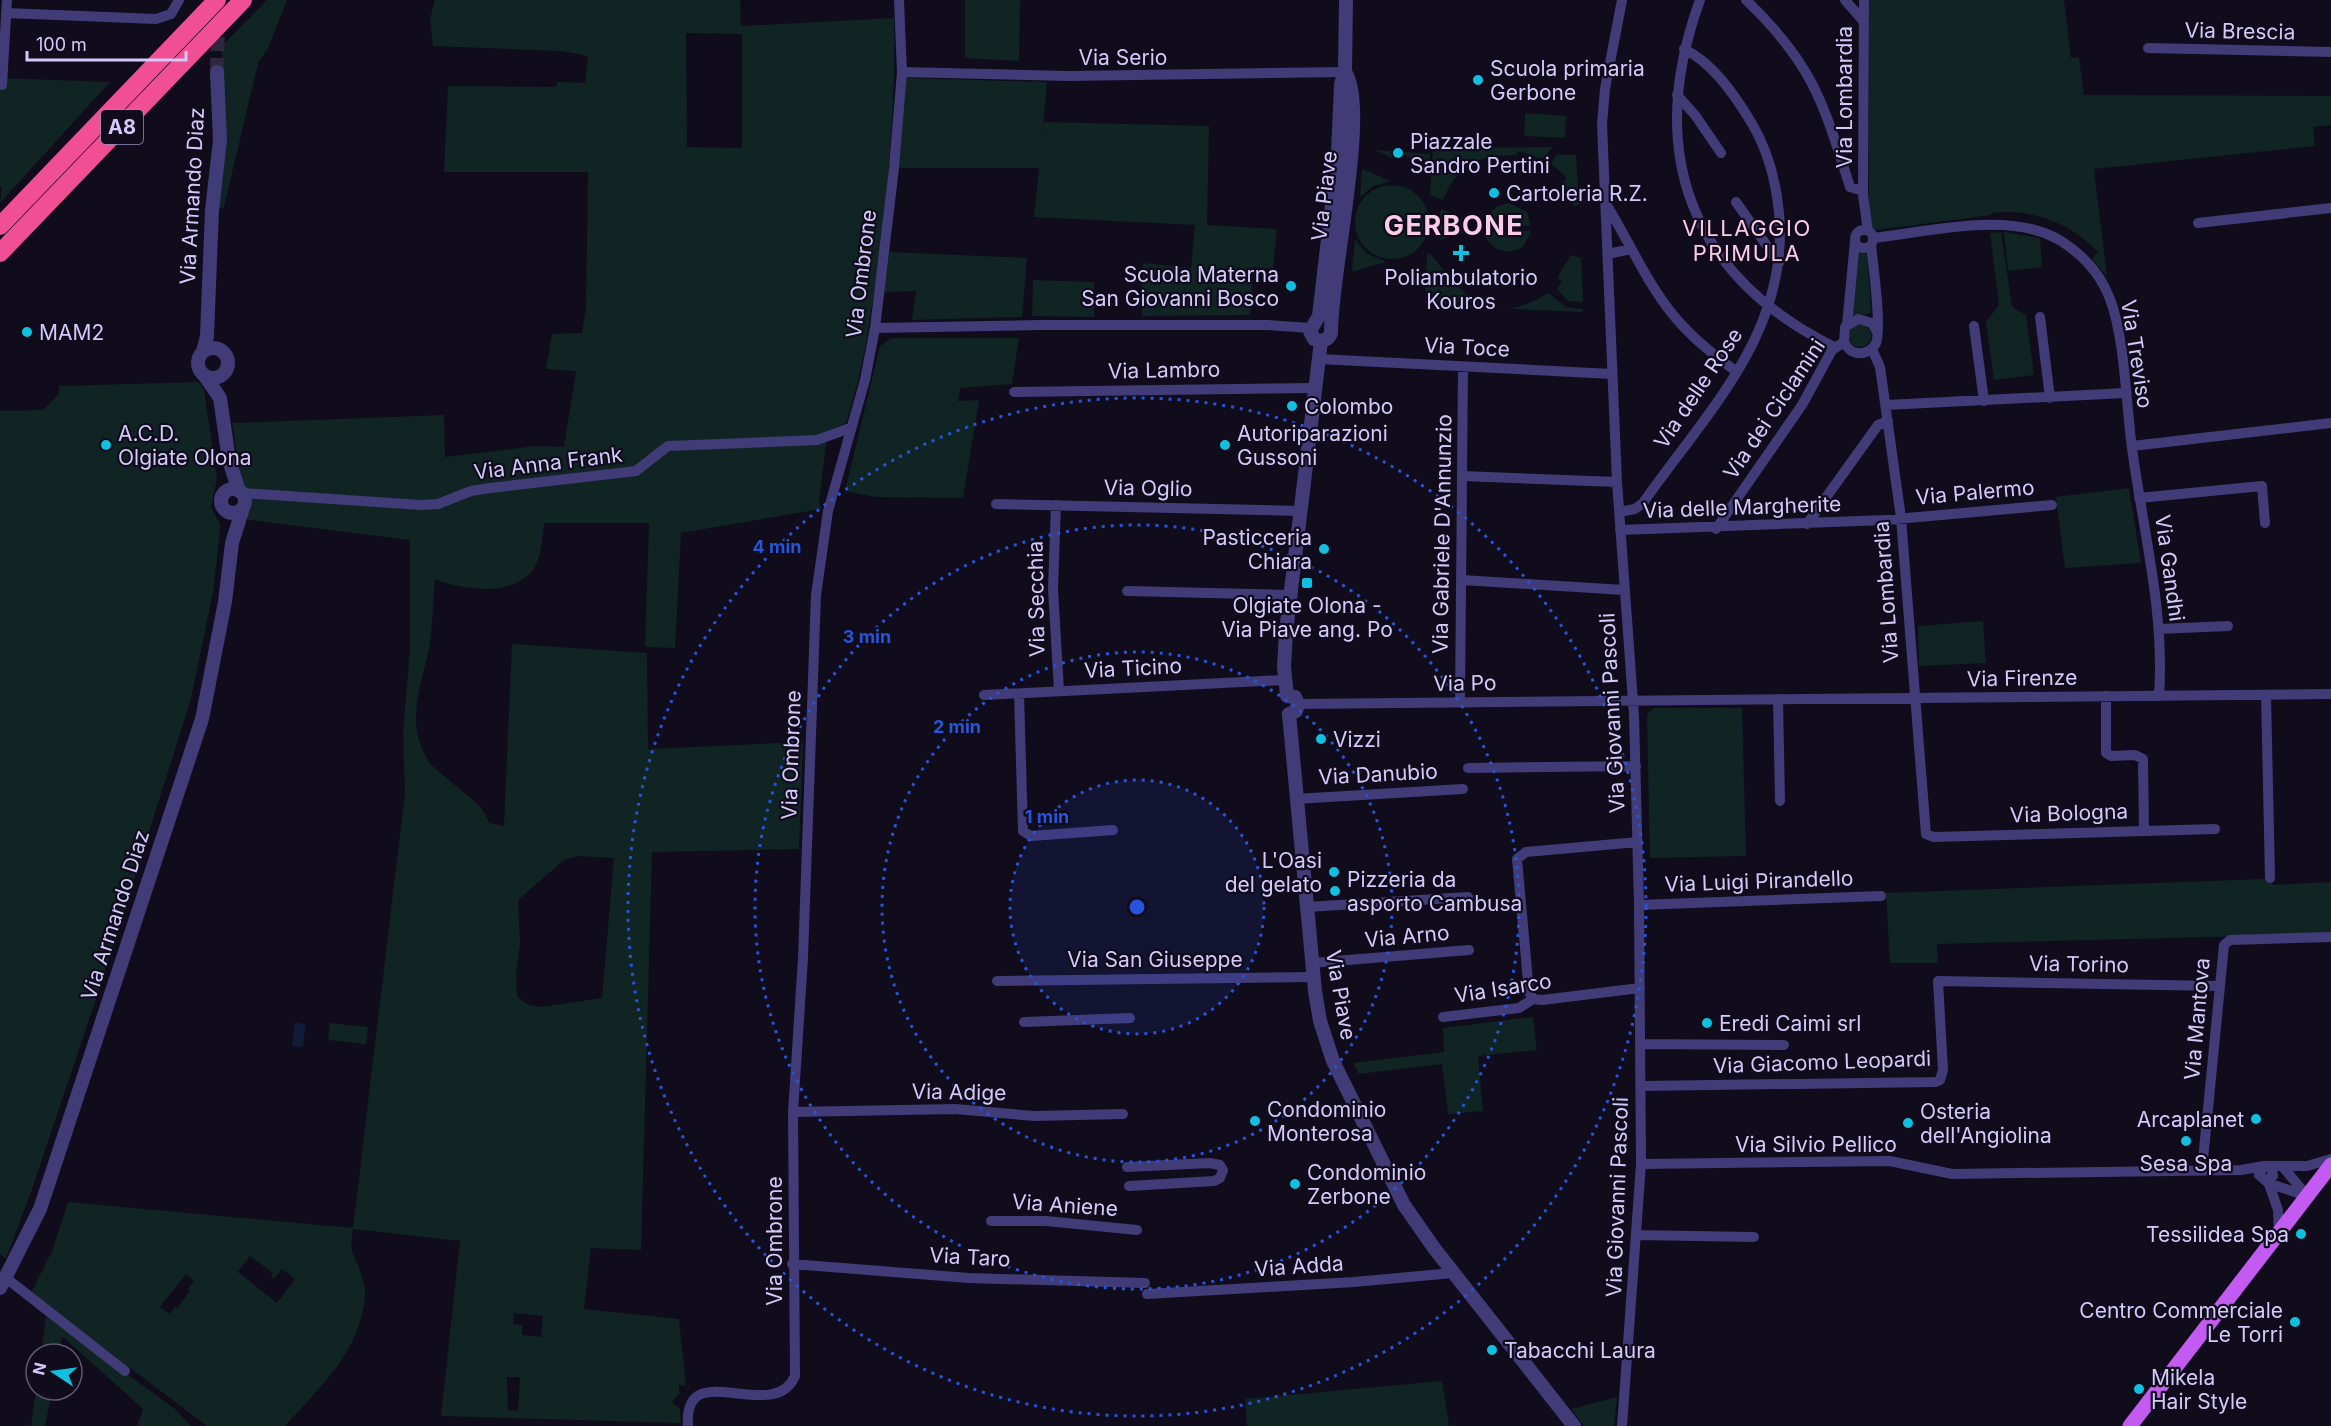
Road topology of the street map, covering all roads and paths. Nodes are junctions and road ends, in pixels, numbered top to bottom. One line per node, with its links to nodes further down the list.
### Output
1 (7, 0): 12 (street)
2 (179, 0): 12 (street)
3 (217, 0): 28 (highway, A8)
4 (243, 0): 32 (highway, A8)
5 (899, 0): 18 (street, Via Ombrone)
6 (1346, 0): 19 (street, Via Piave)
7 (1622, 0): 25 (street, Via Giovanni Pascoli)
8 (1700, 0): 15 (street)
9 (1746, 0): 23 (street)
10 (1845, 0): 13 (street)
11 (1864, 0): 13 (street, Via Lombardia)
12 (6, 13): 20 (street)
13 (1864, 22): 23 (street, Via Lombardia)
14 (2148, 48): 16 (street, Via Brescia)
15 (1684, 49): 21 (street); 34 (street, Via delle Rose)
16 (2331, 52)
17 (217, 72): 37 (street, Via Armando Diaz)
18 (902, 72): 19 (street, Via Serio); 41 (street, Via Ombrone)
19 (1345, 72): 38 (street, Via Piave)
20 (2, 85)
21 (1677, 95): 22 (street); 35 (street)
22 (1721, 153)
23 (1863, 193): 29 (street, Via Lombardia); 30 (street, Via Lombardia)
24 (1736, 202): 34 (street)
25 (1606, 204): 31 (street); 33 (street, Via Giovanni Pascoli)
26 (2331, 208): 27 (street)
27 (2198, 224)
28 (0, 226)
29 (1871, 238): 30 (street); 30 (street); 42 (street, Via Lombardia); 55 (street, Via Treviso)
30 (1855, 239): 39 (street, Via Lombardia)
31 (1631, 249): 33 (street); 50 (street)
32 (0, 253)
33 (1608, 254): 51 (street, Via Giovanni Pascoli)
34 (1779, 262): 35 (street, Via delle Rose)
35 (1769, 309): 43 (street); 50 (street, Via delle Rose)
36 (2040, 317): 57 (street)
37 (208, 323): 44 (street, Via Armando Diaz); 46 (street, Via Armando Diaz)
38 (1319, 325): 41 (street); 47 (street, Via Piave)
39 (1847, 325): 42 (street); 43 (street, Via Lombardia)
40 (1974, 326): 58 (street)
41 (875, 328): 62 (street, Via Ombrone)
42 (1877, 332): 45 (street, Via Lombardia)
43 (1839, 344): 45 (street); 80 (street, Via dei Ciclamini)
44 (220, 349): 46 (street); 49 (street, Via Armando Diaz)
45 (1872, 349): 59 (street, Via Lombardia)
46 (202, 352): 52 (street, Via Armando Diaz)
47 (1319, 359): 48 (street, Via Toce); 53 (street, Via Piave)
48 (1463, 367): 51 (street, Via Toce); 65 (street, Via Gabriele D'Annunzio)
49 (226, 371): 52 (street); 56 (street, Via Armando Diaz)
50 (1737, 372): 76 (street, Via delle Rose)
51 (1612, 374): 66 (street, Via Giovanni Pascoli)
52 (205, 376): 56 (street, Via Armando Diaz)
53 (1315, 388): 54 (street, Via Lambro); 75 (street, Via Piave)
54 (1014, 392)
55 (2125, 393): 57 (street); 63 (street, Via Treviso)
56 (220, 398): 64 (street, Via Armando Diaz)
57 (2050, 398): 58 (street)
58 (1984, 401): 59 (street)
59 (1886, 405): 60 (street, Via Lombardia)
60 (1888, 421): 77 (street, Via Lombardia); 79 (street)
61 (2331, 423): 63 (street)
62 (850, 428): 67 (street, Via Anna Frank); 131 (street, Via Ombrone)
63 (2132, 446): 69 (street, Via Gandhi)
64 (229, 460): 67 (street, Via Armando Diaz); 68 (street, Via Armando Diaz)
65 (1462, 476): 66 (street); 83 (street, Via Gabriele D'Annunzio)
66 (1617, 482): 76 (street, Via Giovanni Pascoli)
67 (241, 492): 68 (street); 73 (street, Via Armando Diaz)
68 (223, 495): 74 (street, Via Armando Diaz)
69 (2139, 498): 78 (street); 88 (street, Via Gandhi)
70 (996, 504): 71 (street, Via Oglio)
71 (1056, 505): 75 (street, Via Oglio); 90 (street, Via Secchia)
72 (2052, 505): 77 (street, Via Palermo)
73 (243, 508): 74 (street); 82 (street, Via Armando Diaz)
74 (225, 510): 82 (street, Via Armando Diaz)
75 (1300, 511): 86 (street, Via Piave)
76 (1619, 512): 81 (street, Via Giovanni Pascoli)
77 (1901, 518): 79 (street, Via delle Margherite); 98 (street, Via Lombardia)
78 (2265, 523)
79 (1808, 524): 80 (street, Via delle Margherite)
80 (1716, 529): 81 (street, Via delle Margherite)
81 (1620, 530): 84 (street, Via Giovanni Pascoli)
82 (232, 543): 149 (street, Via Armando Diaz)
83 (1462, 580): 84 (street); 100 (street, Via Gabriele D'Annunzio)
84 (1624, 590): 99 (street, Via Giovanni Pascoli)
85 (1127, 591): 86 (street)
86 (1290, 595): 89 (street, Via Piave)
87 (2228, 626): 88 (street)
88 (2159, 629): 96 (street, Via Gandhi)
89 (1284, 680): 90 (street, Via Ticino); 101 (street, Via Piave)
90 (1059, 691): 91 (street, Via Ticino)
91 (1019, 694): 93 (street, Via Ticino); 108 (street)
92 (2331, 694): 94 (street, Via Firenze)
93 (984, 695)
94 (2266, 695): 96 (street, Via Firenze); 112 (street)
95 (2106, 696): 96 (street, Via Firenze); 98 (street, Via Firenze); 109 (street)
96 (2159, 696)
97 (1778, 699): 98 (street, Via Firenze); 99 (street, Via Firenze); 106 (street)
98 (1914, 699): 110 (street, Via Lombardia)
99 (1633, 700): 100 (street, Via Po); 102 (street, Via Giovanni Pascoli)
100 (1460, 702): 101 (street, Via Po)
101 (1291, 704): 105 (street, Via Piave)
102 (1636, 766): 103 (street); 111 (street, Via Giovanni Pascoli)
103 (1468, 768)
104 (1463, 789): 105 (street, Via Danubio)
105 (1295, 799): 116 (street, Via Piave)
106 (1780, 801)
107 (2215, 829): 109 (street, Via Bologna)
108 (1113, 830)
109 (2144, 830): 110 (street, Via Bologna)
110 (1926, 834)
111 (1638, 842): 115 (street, Via Giovanni Pascoli); 124 (street)
112 (2270, 878)
113 (1881, 896): 115 (street, Via Luigi Pirandello)
114 (1468, 897): 116 (street)
115 (1639, 905): 123 (street, Via Giovanni Pascoli)
116 (1306, 907): 119 (street, Via Piave)
117 (2331, 937): 122 (street, Via Mantova)
118 (1468, 950): 119 (street, Via Arno)
119 (1313, 970): 120 (street, Via San Giuseppe); 148 (street, Via Piave)
120 (997, 981)
121 (1938, 981): 122 (street, Via Torino); 130 (street, Via Giacomo Leopardi)
122 (2219, 986): 138 (street, Via Mantova)
123 (1640, 988): 124 (street, Via Isarco); 128 (street, Via Giovanni Pascoli)
124 (1533, 999): 125 (street, Via Isarco)
125 (1443, 1017)
126 (1130, 1018): 127 (street)
127 (1024, 1022)
128 (1641, 1044): 129 (street); 130 (street, Via Giovanni Pascoli)
129 (1784, 1045)
130 (1641, 1086): 134 (street, Via Giovanni Pascoli)
131 (793, 1112): 132 (street, Via Adige); 147 (street, Via Ombrone)
132 (1123, 1114)
133 (2331, 1160): 137 (street, Via Silvio Pellico)
134 (1641, 1164): 138 (street, Via Silvio Pellico); 145 (street, Via Giovanni Pascoli)
135 (2331, 1166): 141 (main road)
136 (1127, 1167): 140 (street)
137 (2283, 1167): 139 (street, Via Silvio Pellico); 141 (street)
138 (2202, 1170): 139 (street, Via Silvio Pellico)
139 (2266, 1175): 141 (street, Via Silvio Pellico); 144 (street)
140 (1129, 1186)
141 (2307, 1196): 144 (main road)
142 (991, 1221): 143 (street, Via Aniene)
143 (1137, 1230)
144 (2279, 1233): 155 (main road)
145 (1638, 1235): 146 (street); 154 (street, Via Giovanni Pascoli)
146 (1754, 1237)
147 (792, 1263): 150 (street, Via Taro); 152 (street, Via Ombrone)
148 (1453, 1273): 150 (street, Via Adda); 153 (street, Via Piave)
149 (3, 1283): 151 (street)
150 (1146, 1289)
151 (125, 1371)
152 (688, 1426)
153 (1574, 1426)
154 (1622, 1426)
155 (2130, 1426)

